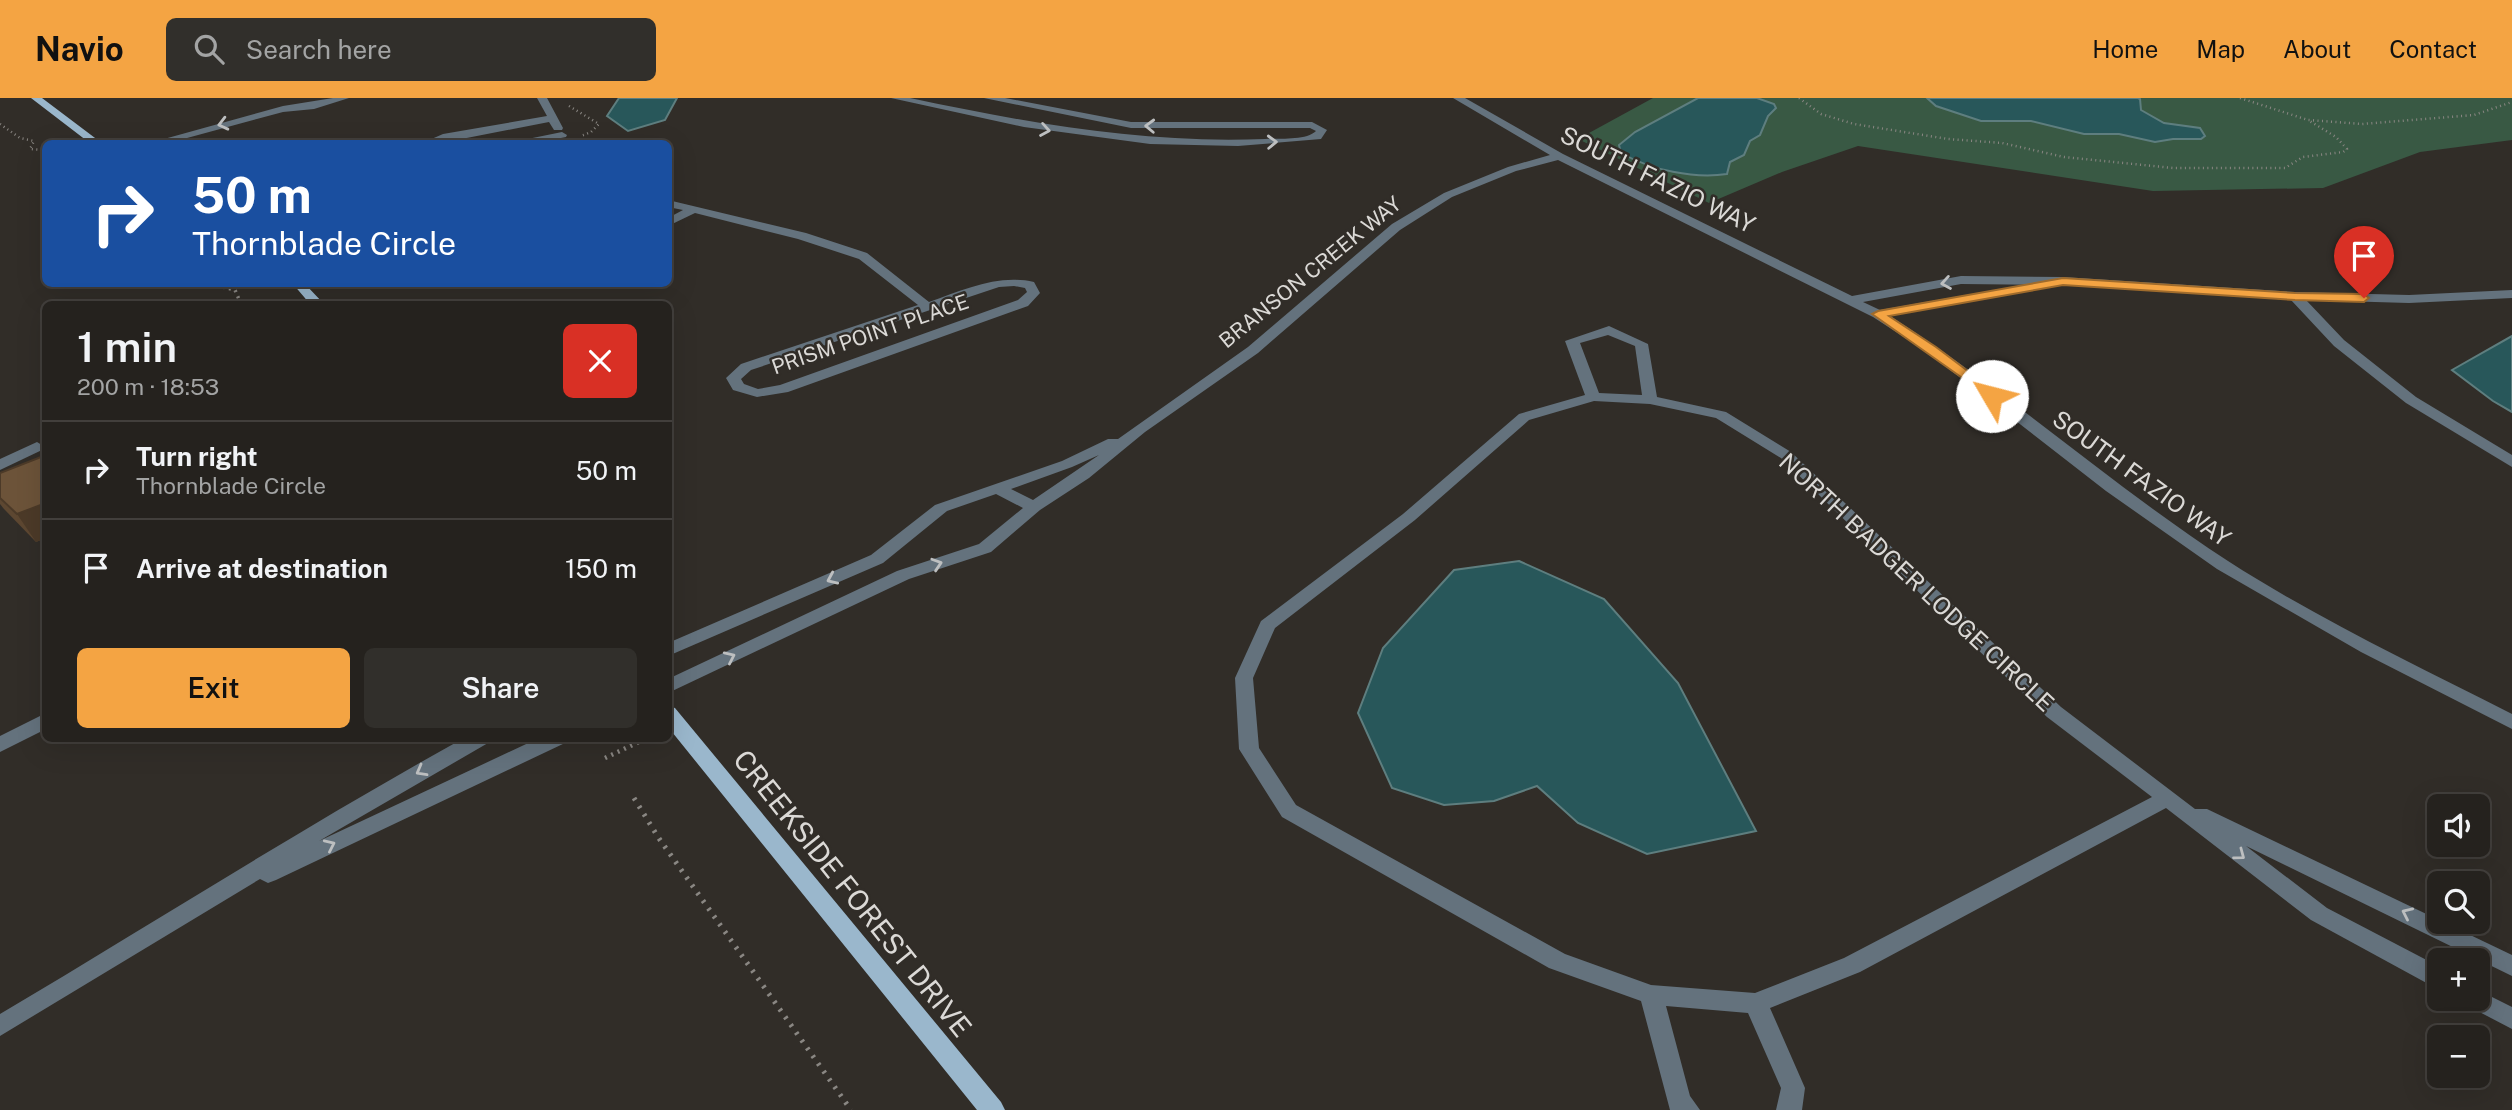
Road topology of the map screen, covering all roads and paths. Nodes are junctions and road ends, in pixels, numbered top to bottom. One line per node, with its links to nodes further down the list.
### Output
1 (36, 98): 19 (main road)
2 (299, 98): 13 (street)
3 (344, 98): 13 (street)
4 (542, 98): 15 (street)
5 (897, 98): 14 (street)
6 (989, 98): 10 (street)
7 (1458, 98): 24 (street, SOUTH FAZIO WAY)
8 (1799, 98): 16 (path)
9 (2240, 98): 16 (path)
10 (1006, 100): 14 (street); 14 (street, one-way to 10)
11 (2512, 102): 16 (path)
12 (565, 105): 18 (path)
13 (314, 106): 20 (street, one-way to 20); 21 (street)
14 (979, 116)
15 (553, 118): 18 (street); 22 (street)
16 (2308, 120)
17 (0, 124): 23 (path)
18 (564, 139)
19 (93, 140)
20 (166, 140)
21 (209, 140)
22 (435, 140)
23 (42, 150)
24 (1559, 156): 33 (street, SOUTH FAZIO WAY); 40 (street, BRANSON CREEK WAY)
25 (672, 204): 26 (street)
26 (694, 209): 27 (street); 36 (street)
27 (672, 221)
28 (2063, 281): 32 (street); 33 (street, one-way to 33); 37 (street)
29 (222, 287): 34 (path)
30 (302, 287): 35 (main road)
31 (2512, 294): 32 (street)
32 (2295, 296): 42 (street)
33 (1852, 300): 37 (street, SOUTH FAZIO WAY)
34 (240, 301)
35 (314, 301)
36 (928, 307): 36 (street, PRISM POINT PLACE)
37 (1878, 314): 52 (street, SOUTH FAZIO WAY)
38 (1593, 397): 39 (street, NORTH BADGER LODGE CIRCLE); 39 (street); 63 (street, NORTH BADGER LODGE CIRCLE)
39 (1650, 400): 59 (street, NORTH BADGER LODGE CIRCLE)
40 (1140, 429): 44 (street, BRANSON CREEK WAY); 45 (street, BRANSON CREEK WAY)
41 (37, 447): 43 (street)
42 (2512, 462)
43 (0, 465)
44 (999, 489): 45 (street); 46 (street, BRANSON CREEK WAY)
45 (1034, 507): 47 (street, BRANSON CREEK WAY, one-way to 45)
46 (877, 559): 47 (street); 48 (street, BRANSON CREEK WAY, one-way to 48)
47 (903, 575): 49 (street, BRANSON CREEK WAY, one-way to 47)
48 (672, 648)
49 (672, 685)
50 (672, 718): 69 (main road, CREEKSIDE FOREST DRIVE)
51 (42, 722): 56 (street)
52 (2512, 722)
53 (474, 742): 60 (street, one-way to 60)
54 (549, 742): 60 (street, one-way to 54)
55 (639, 742): 57 (path)
56 (0, 745)
57 (605, 758)
58 (634, 799): 68 (path)
59 (2166, 799): 61 (street, NORTH BADGER LODGE CIRCLE, one-way to 59); 62 (street, NORTH BADGER LODGE CIRCLE, one-way to 62); 64 (street)
60 (202, 905): 67 (street)
61 (2512, 966)
62 (2427, 972)
63 (1651, 995): 64 (street, NORTH BADGER LODGE CIRCLE); 70 (street)
64 (1756, 1003): 71 (street)
65 (2490, 1007): 66 (street)
66 (2512, 1019)
67 (0, 1026)
68 (851, 1110)
69 (992, 1110)
70 (1687, 1110)
71 (1789, 1110)

